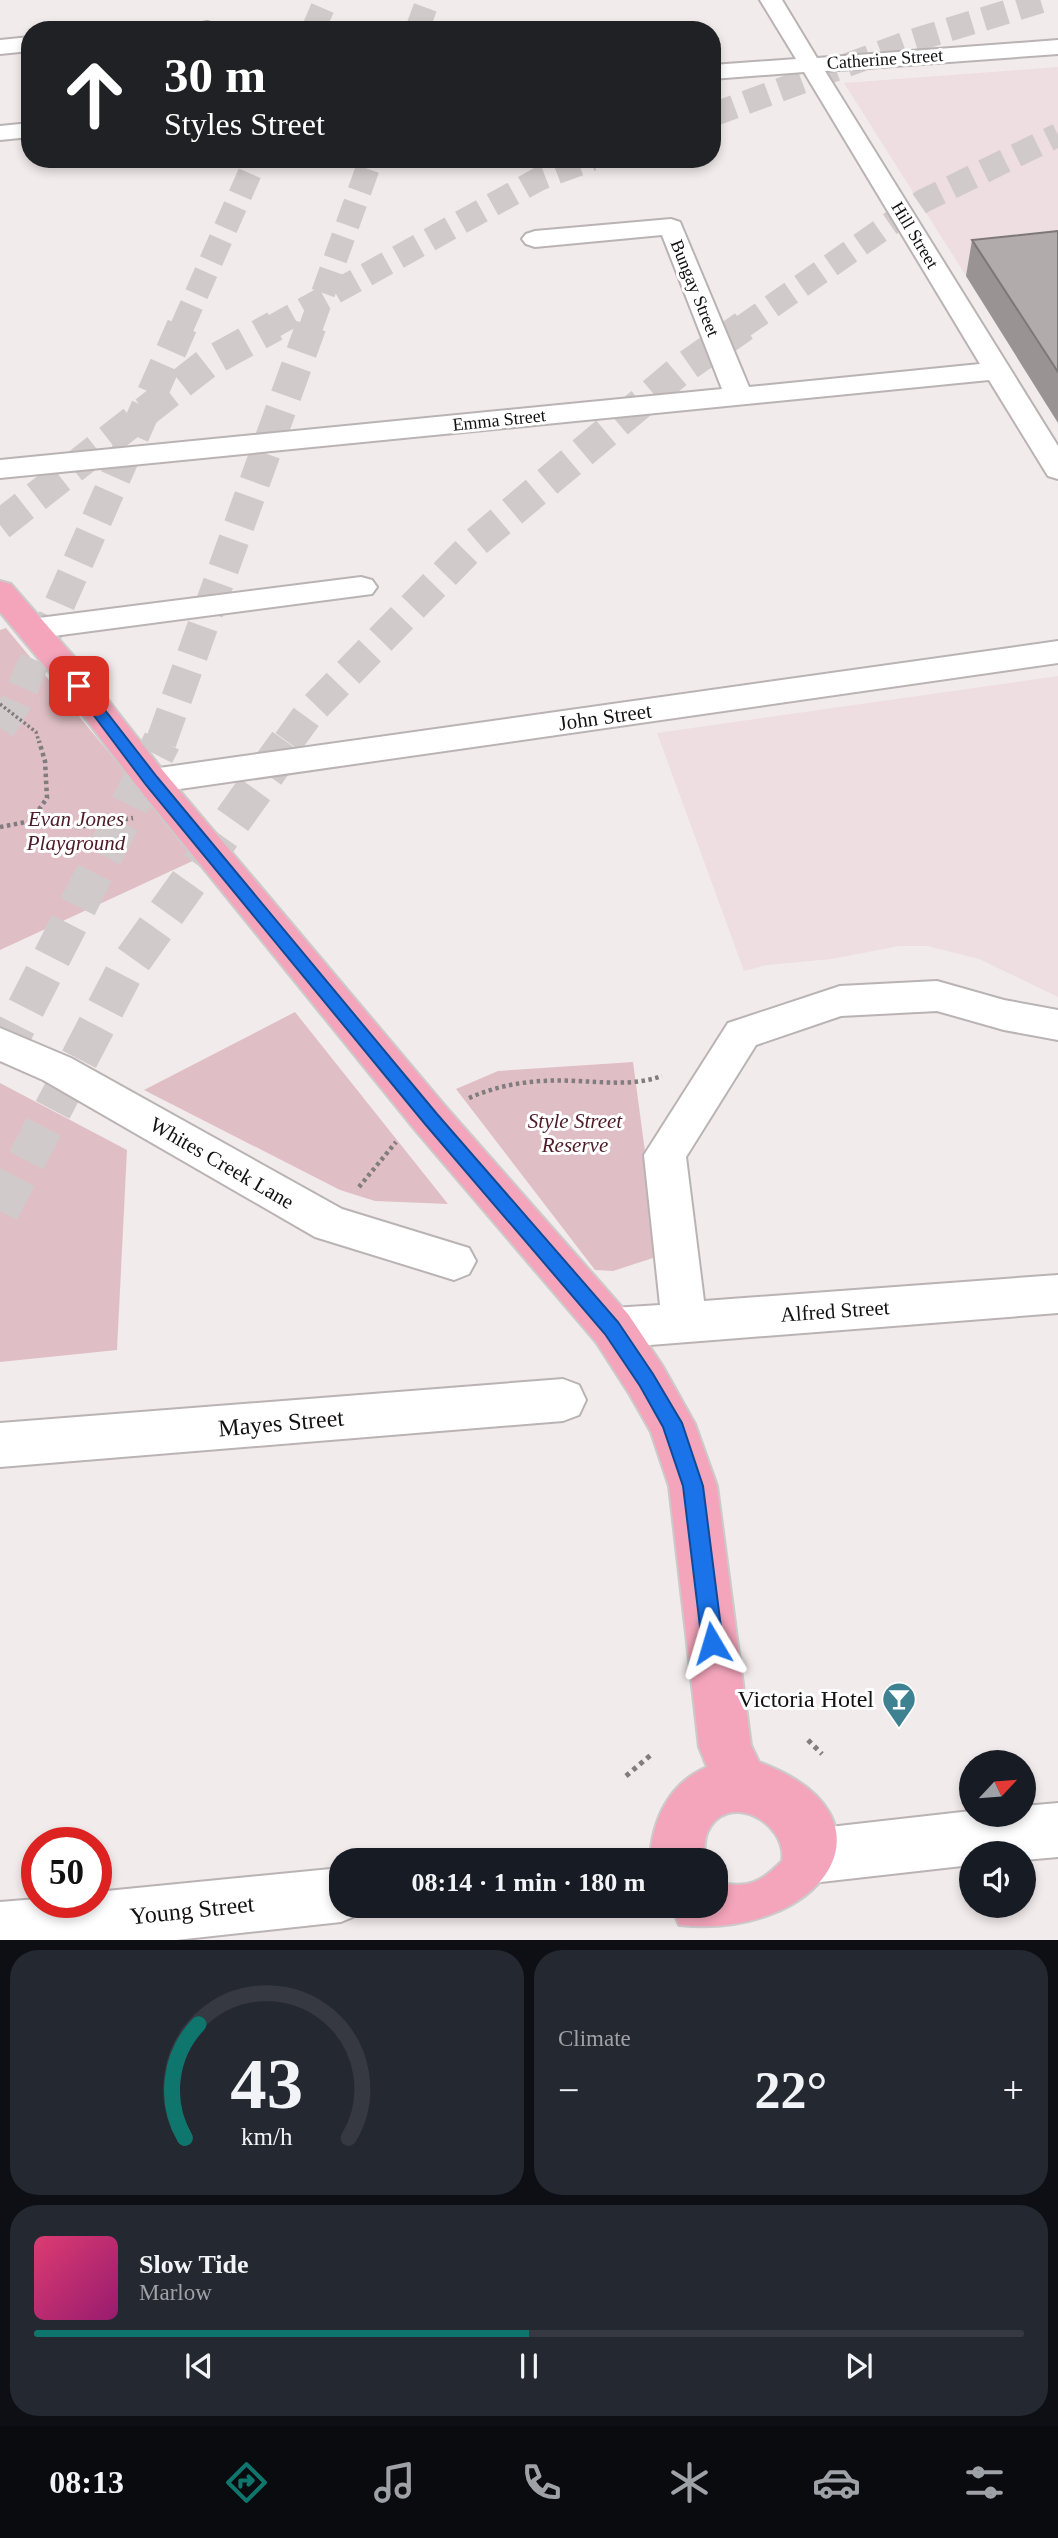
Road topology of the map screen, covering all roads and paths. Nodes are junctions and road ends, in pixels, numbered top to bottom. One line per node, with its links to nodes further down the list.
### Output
1 (771, 0): 5 (street, Hill Street)
2 (21, 45): 3 (street)
3 (0, 47)
4 (1058, 47): 5 (street, Catherine Street)
5 (810, 64): 6 (street, Catherine Street); 10 (street, Hill Street)
6 (721, 71)
7 (21, 132): 8 (street)
8 (0, 133)
9 (535, 239): 11 (street, Bungay Street)
10 (997, 371): 11 (street, Emma Street); 13 (street, Hill Street)
11 (739, 396): 12 (street, Emma Street)
12 (0, 469)
13 (1058, 470)
14 (361, 587): 16 (street)
15 (0, 591): 16 (main road)
16 (31, 629): 19 (main road)
17 (1058, 652): 19 (street, John Street)
18 (0, 704): 21 (path)
19 (152, 781): 26 (main road)
20 (138, 817): 21 (path)
21 (31, 821): 22 (path)
22 (0, 827)
23 (1058, 1025): 30 (street)
24 (0, 1044): 27 (street, Whites Creek Lane)
25 (666, 1074): 26 (path)
26 (431, 1119): 27 (path); 31 (main road)
27 (330, 1224): 28 (street, Whites Creek Lane)
28 (454, 1261)
29 (1058, 1294): 30 (street, Alfred Street)
30 (684, 1321): 31 (street, Alfred Street)
31 (612, 1328): 38 (main road)
32 (563, 1400): 33 (street, Mayes Street)
33 (0, 1445)
34 (808, 1741): 36 (path)
35 (652, 1754): 37 (path)
36 (822, 1754)
37 (626, 1776)
38 (742, 1785): 40 (main road); 41 (main road)
39 (1058, 1830): 41 (street)
40 (678, 1848)
41 (812, 1856): 45 (main road)
42 (329, 1896): 44 (street, Young Street)
43 (713, 1918): 45 (main road)
44 (0, 1930)
45 (753, 1934)

